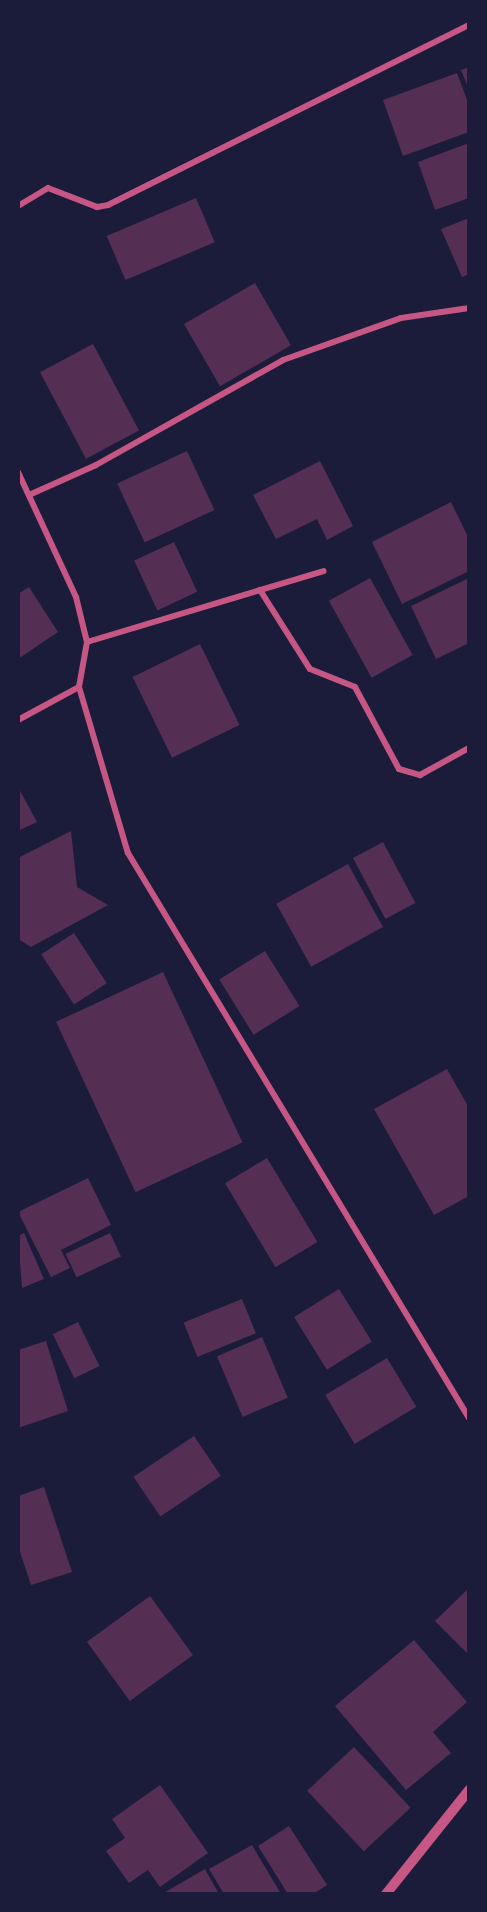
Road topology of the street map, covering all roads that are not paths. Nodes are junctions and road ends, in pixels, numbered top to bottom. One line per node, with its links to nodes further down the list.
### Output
1 (469, 25): 2 (street)
2 (18, 206)
3 (469, 308): 5 (street)
4 (18, 472): 5 (street)
5 (29, 495): 8 (street)
6 (324, 571): 7 (street)
7 (260, 590): 8 (street); 11 (street)
8 (87, 642): 9 (street)
9 (79, 687): 10 (street); 12 (street)
10 (18, 720)
11 (469, 748)
12 (469, 1418)
13 (469, 1790): 14 (street)
14 (386, 1894)

